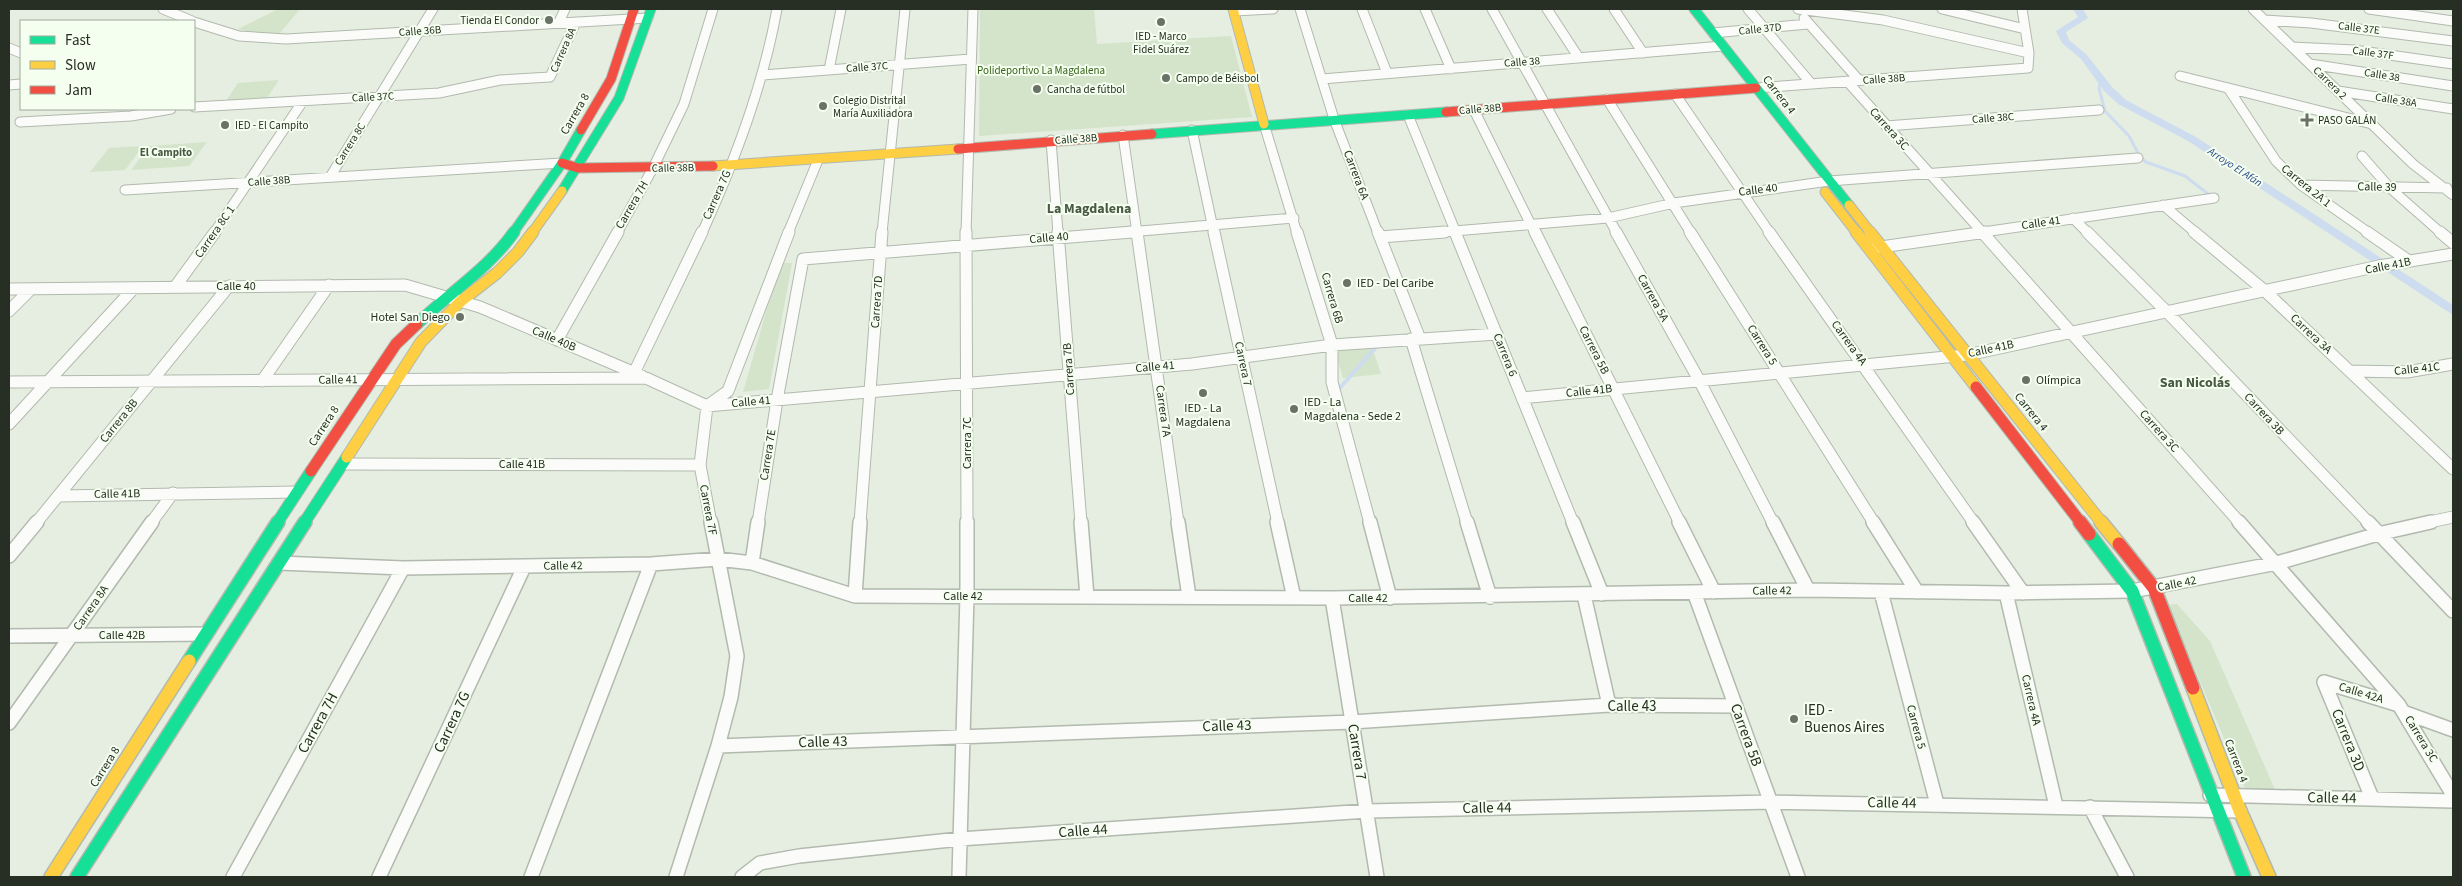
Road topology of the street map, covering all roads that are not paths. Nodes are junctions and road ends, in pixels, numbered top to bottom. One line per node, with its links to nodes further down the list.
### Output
1 (163, 9): 28 (street, Calle 36B)
2 (433, 9): 38 (street, Carrera 8C)
3 (564, 9): 32 (street, Carrera 8A)
4 (713, 9): 91 (street, Carrera 7H)
5 (778, 9): 54 (street, Carrera 7G)
6 (841, 9): 52 (street)
7 (905, 9): 50 (street, Carrera 7D)
8 (973, 9): 46 (street, Carrera 7C)
9 (1273, 9): 25 (street)
10 (1300, 9): 57 (street, Carrera 6A)
11 (1362, 9): 53 (street)
12 (1425, 9): 51 (street)
13 (1492, 9): 47 (street, Carrera 5A)
14 (1547, 9): 45 (street)
15 (1614, 9): 43 (street)
16 (1683, 9): 41 (street, Carrera 4)
17 (1694, 9): 39 (street, Carrera 4)
18 (1748, 9): 36 (street)
19 (1798, 9): 29 (street); 35 (street, Carrera 3C)
20 (1887, 9): 29 (street)
21 (1942, 9): 37 (street)
22 (2022, 9): 37 (street)
23 (2253, 9): 30 (street, Carrera 2)
24 (2369, 9): 31 (street)
25 (1233, 10): 77 (street, Carrera 6B)
26 (650, 13): 27 (street, Calle 36B); 90 (street)
27 (633, 14): 33 (street, Calle 36B); 88 (street, Carrera 8)
28 (188, 20)
29 (1883, 20): 44 (street)
30 (2265, 20): 40 (street, Calle 37E); 42 (street, Carrera 2)
31 (2453, 21)
32 (559, 22): 33 (street, Calle 36B); 38 (street, Calle 36B)
33 (576, 22): 56 (street, Carrera 8A)
34 (195, 23): 38 (street, Calle 36B)
35 (1808, 24): 36 (street, Calle 37D); 58 (street, Carrera 3C)
36 (1764, 28): 39 (street, Calle 37D); 59 (street)
37 (2025, 29): 44 (street)
38 (420, 30): 65 (street, Carrera 8C)
39 (1713, 33): 41 (street, Carrera 4)
40 (2453, 42)
41 (1717, 47): 43 (street, Calle 38); 61 (street, Carrera 4)
42 (2292, 47): 48 (street, Carrera 2); 49 (street, Calle 37F)
43 (1644, 53): 45 (street, Calle 38)
44 (2029, 54): 58 (street, Calle 38B)
45 (1579, 58): 47 (street, Calle 38)
46 (971, 59): 50 (street, Calle 37C); 83 (street, Carrera 7C)
47 (1520, 62): 51 (street, Calle 38); 68 (street, Carrera 5A)
48 (2310, 64): 60 (street, Calle 38); 63 (street, Carrera 2)
49 (2453, 64)
50 (898, 65): 52 (street, Calle 37C); 84 (street, Carrera 7D)
51 (1452, 69): 53 (street, Calle 38)
52 (829, 70): 54 (street, Calle 37C)
53 (1387, 74): 57 (street, Calle 38)
54 (763, 75): 89 (street, Carrera 7G)
55 (2180, 76): 62 (street)
56 (550, 77): 65 (street, Calle 37C)
57 (1322, 78): 75 (street, Carrera 6A)
58 (1852, 80): 61 (street, Calle 38B); 79 (street, Carrera 3C)
59 (1809, 81)
60 (2453, 86)
61 (1751, 88): 64 (street, Calle 38B); 95 (street, Carrera 4)
62 (2228, 88): 78 (street); 96 (street, Carrera 2A 1)
63 (2338, 91): 73 (street, Calle 38A); 78 (street, Carrera 2)
64 (1674, 94): 66 (street, Calle 38B); 100 (street, Carrera 4A)
65 (379, 97): 67 (street, Calle 37C); 93 (street, Carrera 8C)
66 (1607, 99): 68 (street, Calle 38B); 103 (street, Carrera 5)
67 (304, 101): 69 (street, Calle 37C); 94 (street, Carrera 8C 1)
68 (1545, 104): 71 (street, Calle 38B); 106 (street, Carrera 5A)
69 (195, 107)
70 (157, 110): 76 (street)
71 (1474, 110): 74 (street, Calle 38B); 109 (street, Carrera 5B)
72 (2099, 110): 79 (street, Calle 38C)
73 (2453, 110)
74 (1408, 115): 75 (street, Calle 38B); 111 (street, Carrera 6)
75 (1334, 119): 77 (street, Calle 38B); 114 (street, Carrera 6A)
76 (20, 122)
77 (1264, 124): 80 (street, Calle 38B); 105 (street, Carrera 6B)
78 (2373, 125): 98 (street, Carrera 2)
79 (1886, 126): 92 (street, Carrera 3C)
80 (1192, 130): 81 (street, Calle 38B); 108 (street, Carrera 7)
81 (1123, 135): 82 (street, Calle 38B); 110 (street, Carrera 7A)
82 (1051, 140): 83 (street, Calle 38B); 113 (street, Carrera 7B)
83 (970, 146): 84 (street, Calle 38B); 116 (street, Carrera 7C)
84 (891, 153): 87 (street, Calle 38B); 119 (street, Carrera 7D)
85 (2362, 156): 97 (street)
86 (2138, 158): 92 (street, Calle 40)
87 (818, 160): 89 (street, Calle 38B); 162 (street)
88 (562, 163): 90 (street, Calle 38B); 93 (street, Calle 38B); 130 (street, Carrera 8)
89 (730, 166): 91 (street, Calle 38B); 146 (street, Carrera 7G)
90 (578, 168): 91 (street, Calle 38B); 131 (street)
91 (653, 168): 137 (street, Carrera 7H)
92 (1930, 174): 95 (street, Calle 40); 112 (street, Carrera 3C)
93 (330, 177): 94 (street, Calle 38B)
94 (249, 182): 99 (street, Calle 38B); 126 (street, Carrera 8C 1)
95 (1824, 182): 100 (street, Calle 40); 117 (street, Carrera 4); 118 (street, Carrera 4)
96 (2301, 185): 97 (street, Calle 39); 122 (street, Carrera 2A 1)
97 (2390, 188): 98 (street, Calle 39); 115 (street)
98 (2449, 188): 101 (street, Carrera 2)
99 (125, 190)
100 (1741, 192): 103 (street, Calle 40); 143 (street, Carrera 4A)
101 (2453, 195)
102 (2214, 198): 104 (street, Calle 41)
103 (1674, 203): 106 (street, Calle 40); 148 (street, Carrera 5)
104 (2163, 205): 107 (street, Calle 41); 129 (street, Carrera 3A)
105 (1294, 218): 108 (street, Calle 40); 138 (street, Carrera 6B)
106 (1608, 218): 109 (street, Calle 40); 152 (street, Carrera 5A)
107 (2074, 218): 112 (street, Calle 41); 133 (street, Carrera 3B)
108 (1212, 224): 110 (street, Calle 40); 140 (street, Carrera 7)
109 (1531, 225): 111 (street, Calle 40); 158 (street, Carrera 5B)
110 (1137, 231): 113 (street, Calle 40); 144 (street, Carrera 7A)
111 (1455, 231): 114 (street, Calle 40); 135 (street, Carrera 6)
112 (1981, 231): 117 (street, Calle 41); 134 (street, Carrera 3C)
113 (1059, 237): 116 (street, Calle 40); 147 (street, Carrera 7B)
114 (1380, 237): 136 (street, Carrera 6A)
115 (2453, 243)
116 (966, 246): 119 (street, Calle 40); 157 (street, Carrera 7C)
117 (1882, 246): 118 (street, Calle 41); 139 (street, Carrera 4)
118 (1870, 249): 141 (street, Carrera 4)
119 (880, 254): 121 (street, Calle 40); 159 (street, Carrera 7D)
120 (2453, 254): 122 (street, Calle 41B)
121 (803, 259): 161 (street, Carrera 7E)
122 (2409, 261): 129 (street, Calle 41B)
123 (229, 286): 124 (street, Calle 40); 126 (street, Calle 40); 153 (street, Carrera 8B)
124 (329, 286): 130 (street, Calle 40); 154 (street)
125 (10, 287): 128 (street, Calle 40)
126 (175, 287): 127 (street, Calle 40)
127 (134, 288): 128 (street, Calle 40); 156 (street)
128 (31, 289): 132 (street)
129 (2265, 291): 133 (street, Calle 41B); 145 (street, Carrera 3A)
130 (446, 296): 131 (street, Calle 40); 151 (street, Carrera 8)
131 (462, 301): 137 (street, Calle 40B); 150 (street)
132 (9, 311)
133 (2167, 312): 134 (street, Calle 41B); 171 (street, Carrera 3B)
134 (2071, 331): 139 (street, Calle 41B); 176 (street, Carrera 3C)
135 (1497, 334): 136 (street, Calle 41); 160 (street, Carrera 6)
136 (1415, 339): 138 (street, Calle 41); 195 (street, Carrera 6A)
137 (557, 340): 146 (street, Calle 40B)
138 (1332, 345): 140 (street, Calle 41); 198 (street, Carrera 6B)
139 (1967, 355): 141 (street, Calle 41B); 180 (street, Carrera 4)
140 (1241, 356): 144 (street, Calle 41); 196 (street, Carrera 7)
141 (1954, 356): 143 (street, Calle 41B); 182 (street, Carrera 4)
142 (2453, 364): 145 (street, Calle 41C)
143 (1865, 366): 148 (street, Calle 41B); 187 (street, Carrera 4A)
144 (1156, 367): 147 (street, Calle 41); 194 (street, Carrera 7A)
145 (2350, 371): 166 (street, Carrera 3A)
146 (634, 373): 149 (street, Calle 40B)
147 (1069, 374): 157 (street, Calle 41); 193 (street, Carrera 7B)
148 (1780, 374): 152 (street, Calle 41B); 186 (street, Carrera 5)
149 (646, 378): 150 (street, Calle 41); 162 (street, Calle 41)
150 (397, 379): 151 (street, Calle 41); 164 (street)
151 (371, 380): 154 (street, Calle 41); 167 (street, Carrera 8)
152 (1699, 380): 158 (street, Calle 41B); 181 (street, Carrera 5A)
153 (152, 381): 154 (street, Calle 41); 156 (street, Calle 41); 169 (street, Carrera 8B)
154 (262, 381)
155 (9, 382): 156 (street, Calle 41)
156 (47, 382): 163 (street)
157 (967, 383): 159 (street, Calle 41); 192 (street, Carrera 7C)
158 (1613, 389): 160 (street, Calle 41B); 184 (street, Carrera 5B)
159 (871, 392): 161 (street, Calle 41); 191 (street, Carrera 7D)
160 (1522, 398): 188 (street, Carrera 6)
161 (777, 400): 162 (street, Calle 41); 175 (street, Carrera 7E)
162 (707, 406): 165 (street, Carrera 7F)
163 (9, 424)
164 (344, 464): 165 (street, Calle 41B); 174 (street)
165 (700, 465): 173 (street, Carrera 7F)
166 (2453, 469)
167 (298, 492): 168 (street, Calle 41B); 200 (street, Carrera 8)
168 (173, 493): 169 (street, Calle 41B); 201 (street, Carrera 8A)
169 (58, 496): 172 (street, Carrera 8B)
170 (2453, 517): 171 (street, Calle 42)
171 (2378, 534): 176 (street, Calle 42); 199 (street, Carrera 3B)
172 (9, 556)
173 (718, 559): 175 (street, Calle 42); 177 (street, Calle 42); 211 (street, Carrera 7F)
174 (279, 563): 179 (street, Calle 42); 224 (street)
175 (752, 563): 191 (street, Calle 42)
176 (2277, 563): 180 (street, Calle 42); 206 (street, Carrera 3C)
177 (651, 564): 178 (street, Calle 42); 227 (street)
178 (524, 566): 179 (street, Calle 42); 226 (street, Carrera 7G)
179 (403, 568): 225 (street, Carrera 7H)
180 (2154, 588): 182 (street, Calle 42); 218 (street, Carrera 4)
181 (1808, 590): 184 (street, Calle 42); 185 (street, Calle 42)
182 (2132, 591): 187 (street, Calle 42); 216 (street, Carrera 4)
183 (1694, 592): 184 (street, Calle 42); 188 (street, Calle 42); 205 (street, Carrera 5B)
184 (1714, 592)
185 (1881, 592): 186 (street, Calle 42); 217 (street, Carrera 5)
186 (1917, 592): 189 (street, Calle 42)
187 (2023, 593): 189 (street, Calle 42)
188 (1602, 594): 190 (street, Calle 42)
189 (2006, 594): 219 (street, Carrera 4A)
190 (1584, 595): 195 (street, Calle 42); 204 (street)
191 (855, 596): 192 (street, Calle 42)
192 (967, 596): 193 (street, Calle 42); 210 (street, Carrera 7C)
193 (1087, 597): 194 (street, Calle 42)
194 (1189, 597): 196 (street, Calle 42)
195 (1490, 597): 198 (street, Calle 42)
196 (1294, 598): 197 (street, Calle 42)
197 (1332, 598): 198 (street, Calle 42); 207 (street, Carrera 7)
198 (1390, 598)
199 (2453, 611)
200 (206, 634): 201 (street, Calle 42B); 223 (street, Carrera 8)
201 (72, 635): 202 (street, Calle 42B); 208 (street, Carrera 8A)
202 (9, 636)
203 (2324, 682): 206 (street, Calle 42A); 213 (street, Carrera 3D)
204 (1609, 705): 205 (street, Calle 43); 207 (street, Calle 43)
205 (1736, 706): 215 (street, Carrera 5B)
206 (2402, 709): 209 (street, Calle 42A); 212 (street, Carrera 3C)
207 (1352, 722): 210 (street, Calle 43); 221 (street, Carrera 7)
208 (9, 723)
209 (2453, 730)
210 (963, 736): 211 (street, Calle 43); 222 (street, Carrera 7C)
211 (718, 746): 228 (street, Carrera 7F)
212 (2453, 795)
213 (2372, 798): 214 (street, Calle 44); 218 (street, Calle 44)
214 (2453, 801)
215 (1771, 802): 217 (street, Calle 44); 221 (street, Calle 44); 232 (street, Carrera 5B)
216 (2213, 802): 218 (street, Calle 44); 220 (street, Calle 44); 234 (street, Carrera 4)
217 (1937, 804): 219 (street, Calle 44)
218 (2238, 804): 235 (street, Carrera 4)
219 (2056, 806): 220 (street, Calle 44)
220 (2090, 807): 233 (street)
221 (1367, 811): 222 (street, Calle 44); 231 (street, Carrera 7)
222 (960, 840): 229 (street, Calle 44); 230 (street, Carrera 7C)
223 (51, 877)
224 (77, 877)
225 (233, 877)
226 (379, 877)
227 (531, 877)
228 (676, 877)
229 (742, 877)
230 (959, 877)
231 (1377, 877)
232 (1798, 877)
233 (2127, 877)
234 (2244, 877)
235 (2269, 877)

